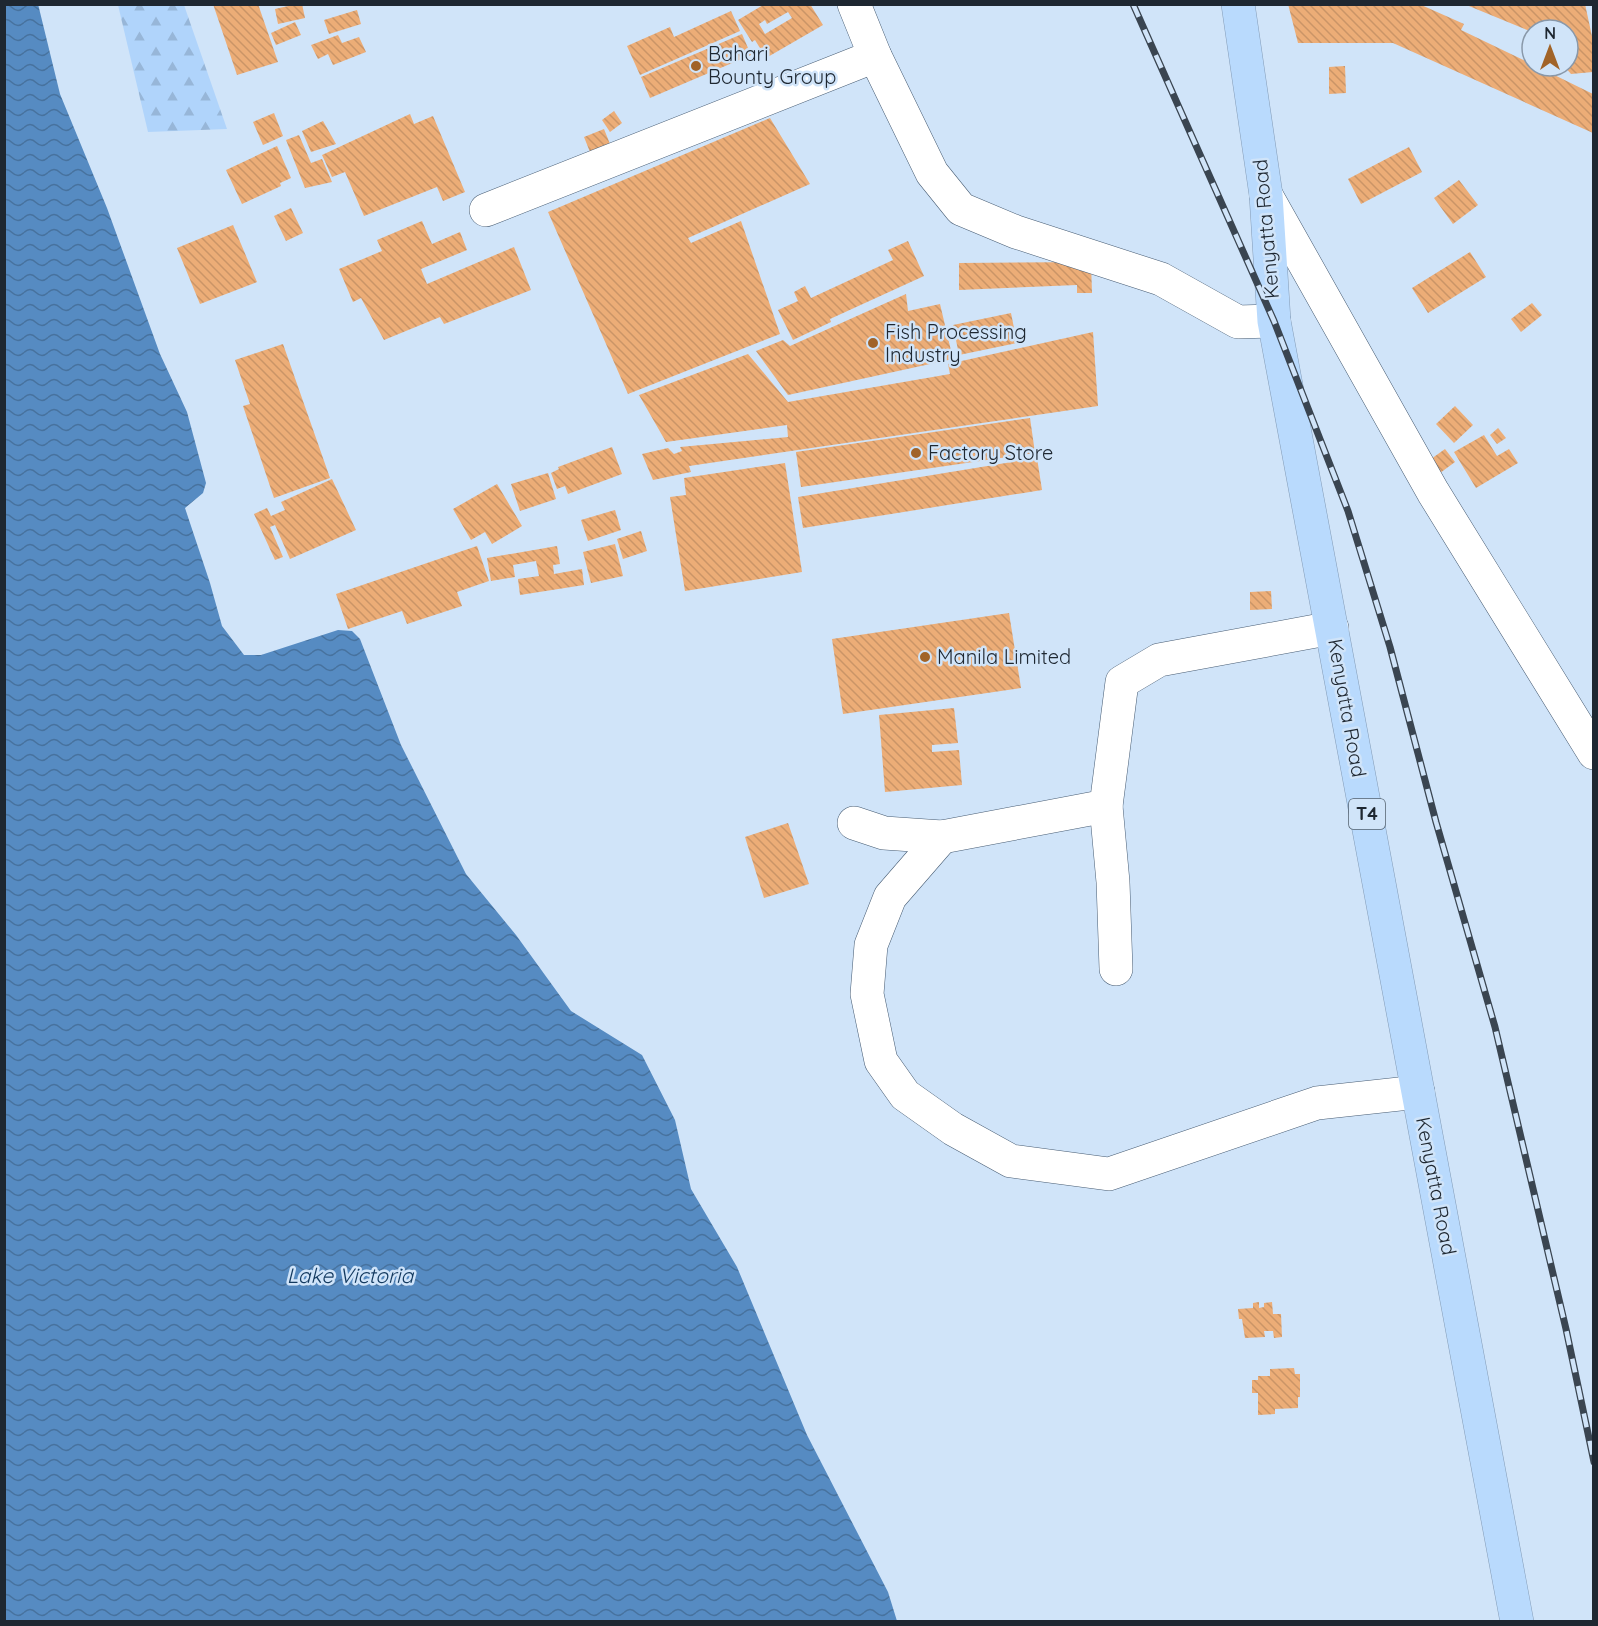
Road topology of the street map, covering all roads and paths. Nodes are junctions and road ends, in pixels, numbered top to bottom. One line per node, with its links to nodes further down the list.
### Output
1 (854, 4): 3 (street)
2 (1238, 4): 4 (highway, Kenyatta Road / T4)
3 (875, 56): 5 (street); 6 (street)
4 (1266, 195): 6 (highway, Kenyatta Road / T4); 8 (street)
5 (486, 210)
6 (1274, 321): 7 (highway, Kenyatta Road / T4)
7 (1332, 628): 9 (street); 13 (highway, Kenyatta Road / T4)
8 (1593, 753)
9 (1106, 806): 11 (street); 12 (street)
10 (854, 823): 11 (street)
11 (942, 837): 13 (street)
12 (1116, 969)
13 (1418, 1092): 14 (highway, Kenyatta Road / T4)
14 (1517, 1622)

